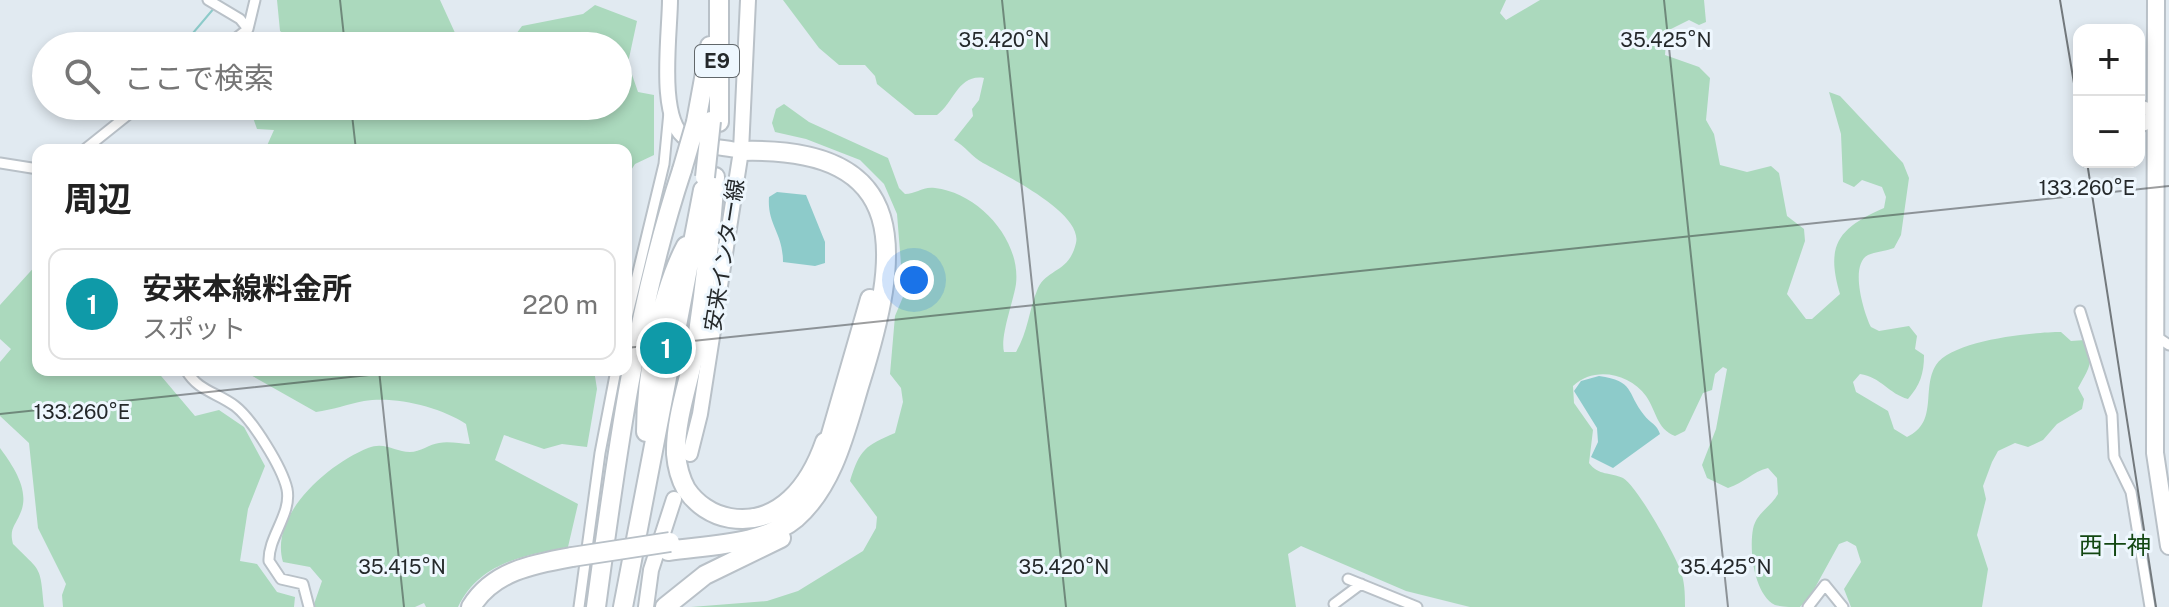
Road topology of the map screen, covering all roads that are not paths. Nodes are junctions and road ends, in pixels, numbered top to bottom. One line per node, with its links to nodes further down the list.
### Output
1 (208, 0): 7 (street)
2 (255, 0): 7 (street)
3 (670, 0): 10 (main road)
4 (748, 0): 14 (main road, 安来インター線)
5 (2156, 0): 9 (highway)
6 (716, 4): 12 (highway)
7 (248, 29): 8 (street)
8 (244, 32)
9 (2162, 111): 20 (highway)
10 (669, 112): 14 (main road, 安来インター線); 18 (street)
11 (122, 120): 13 (street)
12 (708, 122): 17 (highway); 22 (highway, bridge)
13 (92, 144)
14 (741, 151): 26 (highway); 27 (main road, 安来インター線)
15 (0, 163): 16 (street)
16 (32, 168)
17 (707, 177): 26 (highway); 40 (highway)
18 (632, 297)
19 (2080, 311): 34 (street)
20 (2154, 335): 21 (street); 29 (highway)
21 (2169, 345)
22 (632, 369)
23 (191, 376): 35 (street)
24 (615, 376): 38 (street)
25 (631, 376): 39 (highway, bridge)
26 (844, 408): 30 (highway); 42 (highway)
27 (690, 454)
28 (674, 499): 41 (main road)
29 (2169, 546)
30 (571, 561): 36 (highway); 37 (highway)
31 (1348, 579): 32 (street)
32 (1361, 584): 33 (street); 43 (street)
33 (1334, 604)
34 (2148, 606)
35 (309, 607)
36 (471, 607)
37 (480, 607)
38 (579, 607)
39 (596, 607)
40 (623, 607)
41 (646, 607)
42 (665, 607)
43 (1417, 607)
44 (1808, 607): 45 (street)
45 (1843, 607)

